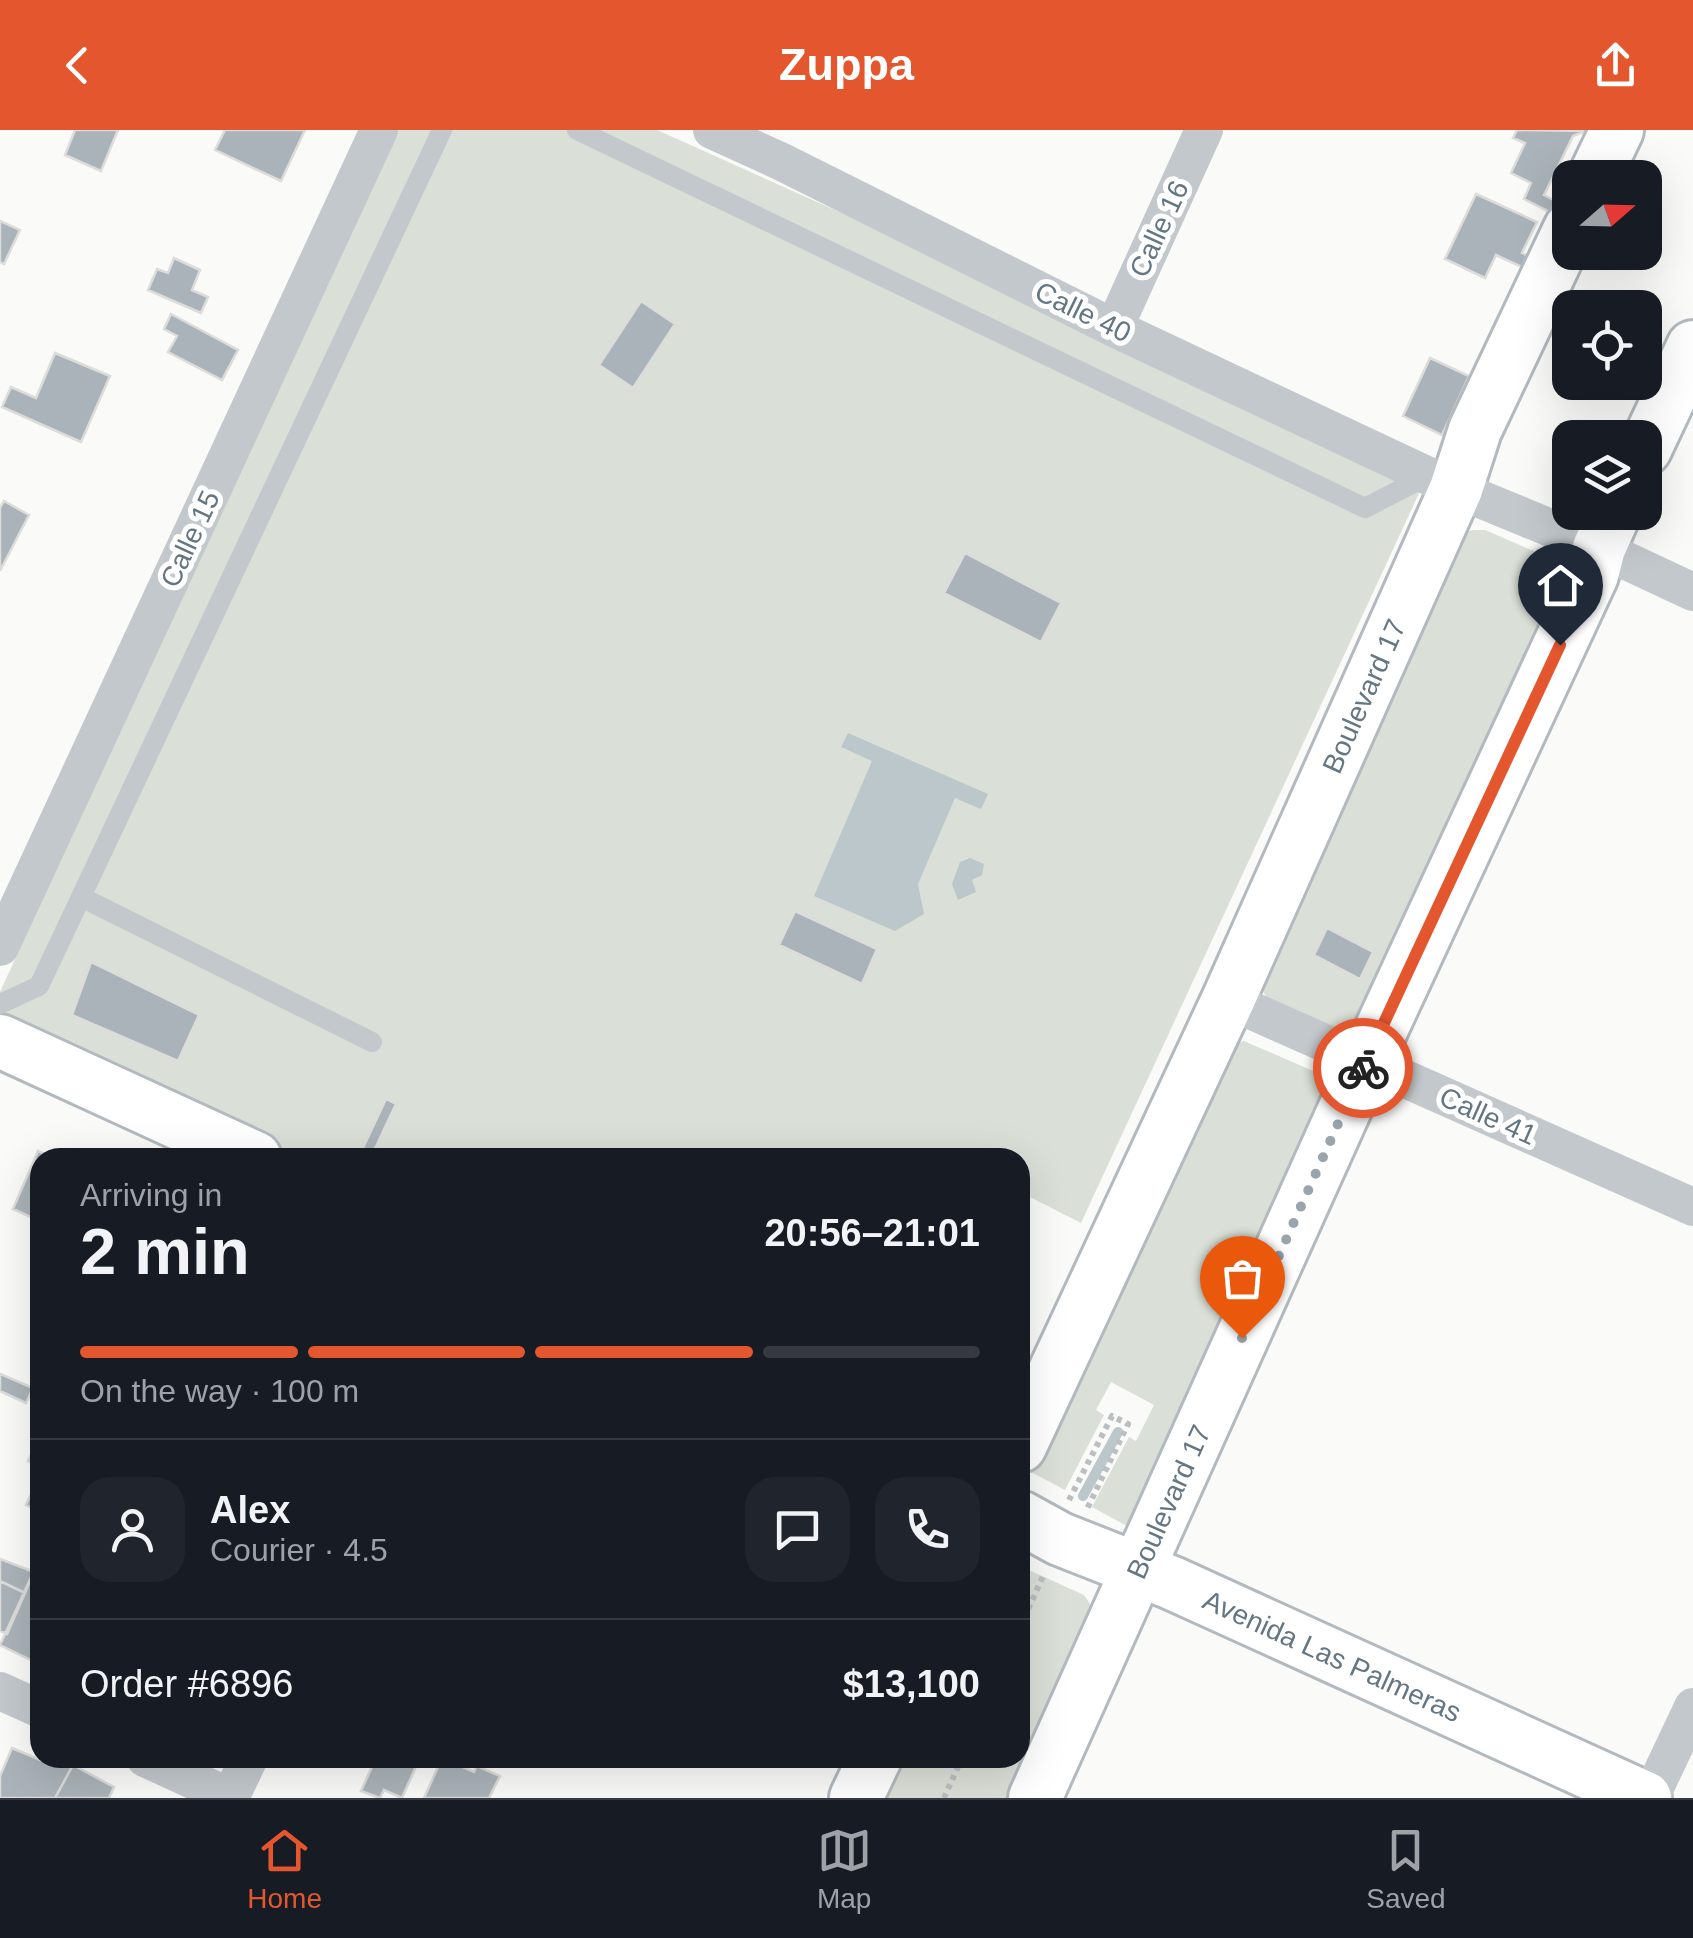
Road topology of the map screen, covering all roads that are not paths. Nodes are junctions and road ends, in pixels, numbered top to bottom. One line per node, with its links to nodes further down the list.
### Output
1 (379, 130): 18 (street, Calle 15)
2 (442, 130): 17 (lane)
3 (577, 130): 13 (lane)
4 (712, 130): 7 (street, Calle 40)
5 (1204, 130): 10 (street, Calle 16)
6 (1617, 130): 8 (main road)
7 (787, 146): 10 (street, Calle 40)
8 (1603, 160)
9 (1552, 267): 13 (main road, Boulevard 17)
10 (1114, 328): 13 (street, Calle 40)
11 (1693, 347): 12 (main road)
12 (1659, 420)
13 (1442, 483): 14 (street, Calle 40); 19 (main road, Boulevard 17)
14 (1552, 514)
15 (1607, 530): 16 (street); 23 (main road, Boulevard 17)
16 (1693, 592)
17 (81, 897): 20 (lane); 22 (lane)
18 (0, 947)
19 (1228, 1000): 23 (street, Calle 41); 28 (main road, Boulevard 17)
20 (0, 1004)
21 (0, 1041): 26 (main road)
22 (372, 1042)
23 (1366, 1062): 27 (street, Calle 41); 31 (main road, Boulevard 17)
24 (0, 1074): 25 (main road)
25 (159, 1148)
26 (234, 1148)
27 (1693, 1208)
28 (1030, 1425)
29 (1043, 1511): 31 (main road, Avenida Las Palmeras)
30 (1034, 1556): 31 (main road, Avenida Las Palmeras)
31 (1131, 1585): 40 (main road, Boulevard 17); 41 (main road, Avenida Las Palmeras); 42 (main road, Avenida Las Palmeras)
32 (0, 1691): 33 (street)
33 (30, 1704)
34 (1693, 1707): 42 (street)
35 (166, 1768): 38 (street)
36 (244, 1768): 38 (street)
37 (871, 1768): 39 (main road)
38 (231, 1798)
39 (856, 1798)
40 (1035, 1798)
41 (1573, 1798)
42 (1648, 1798)

